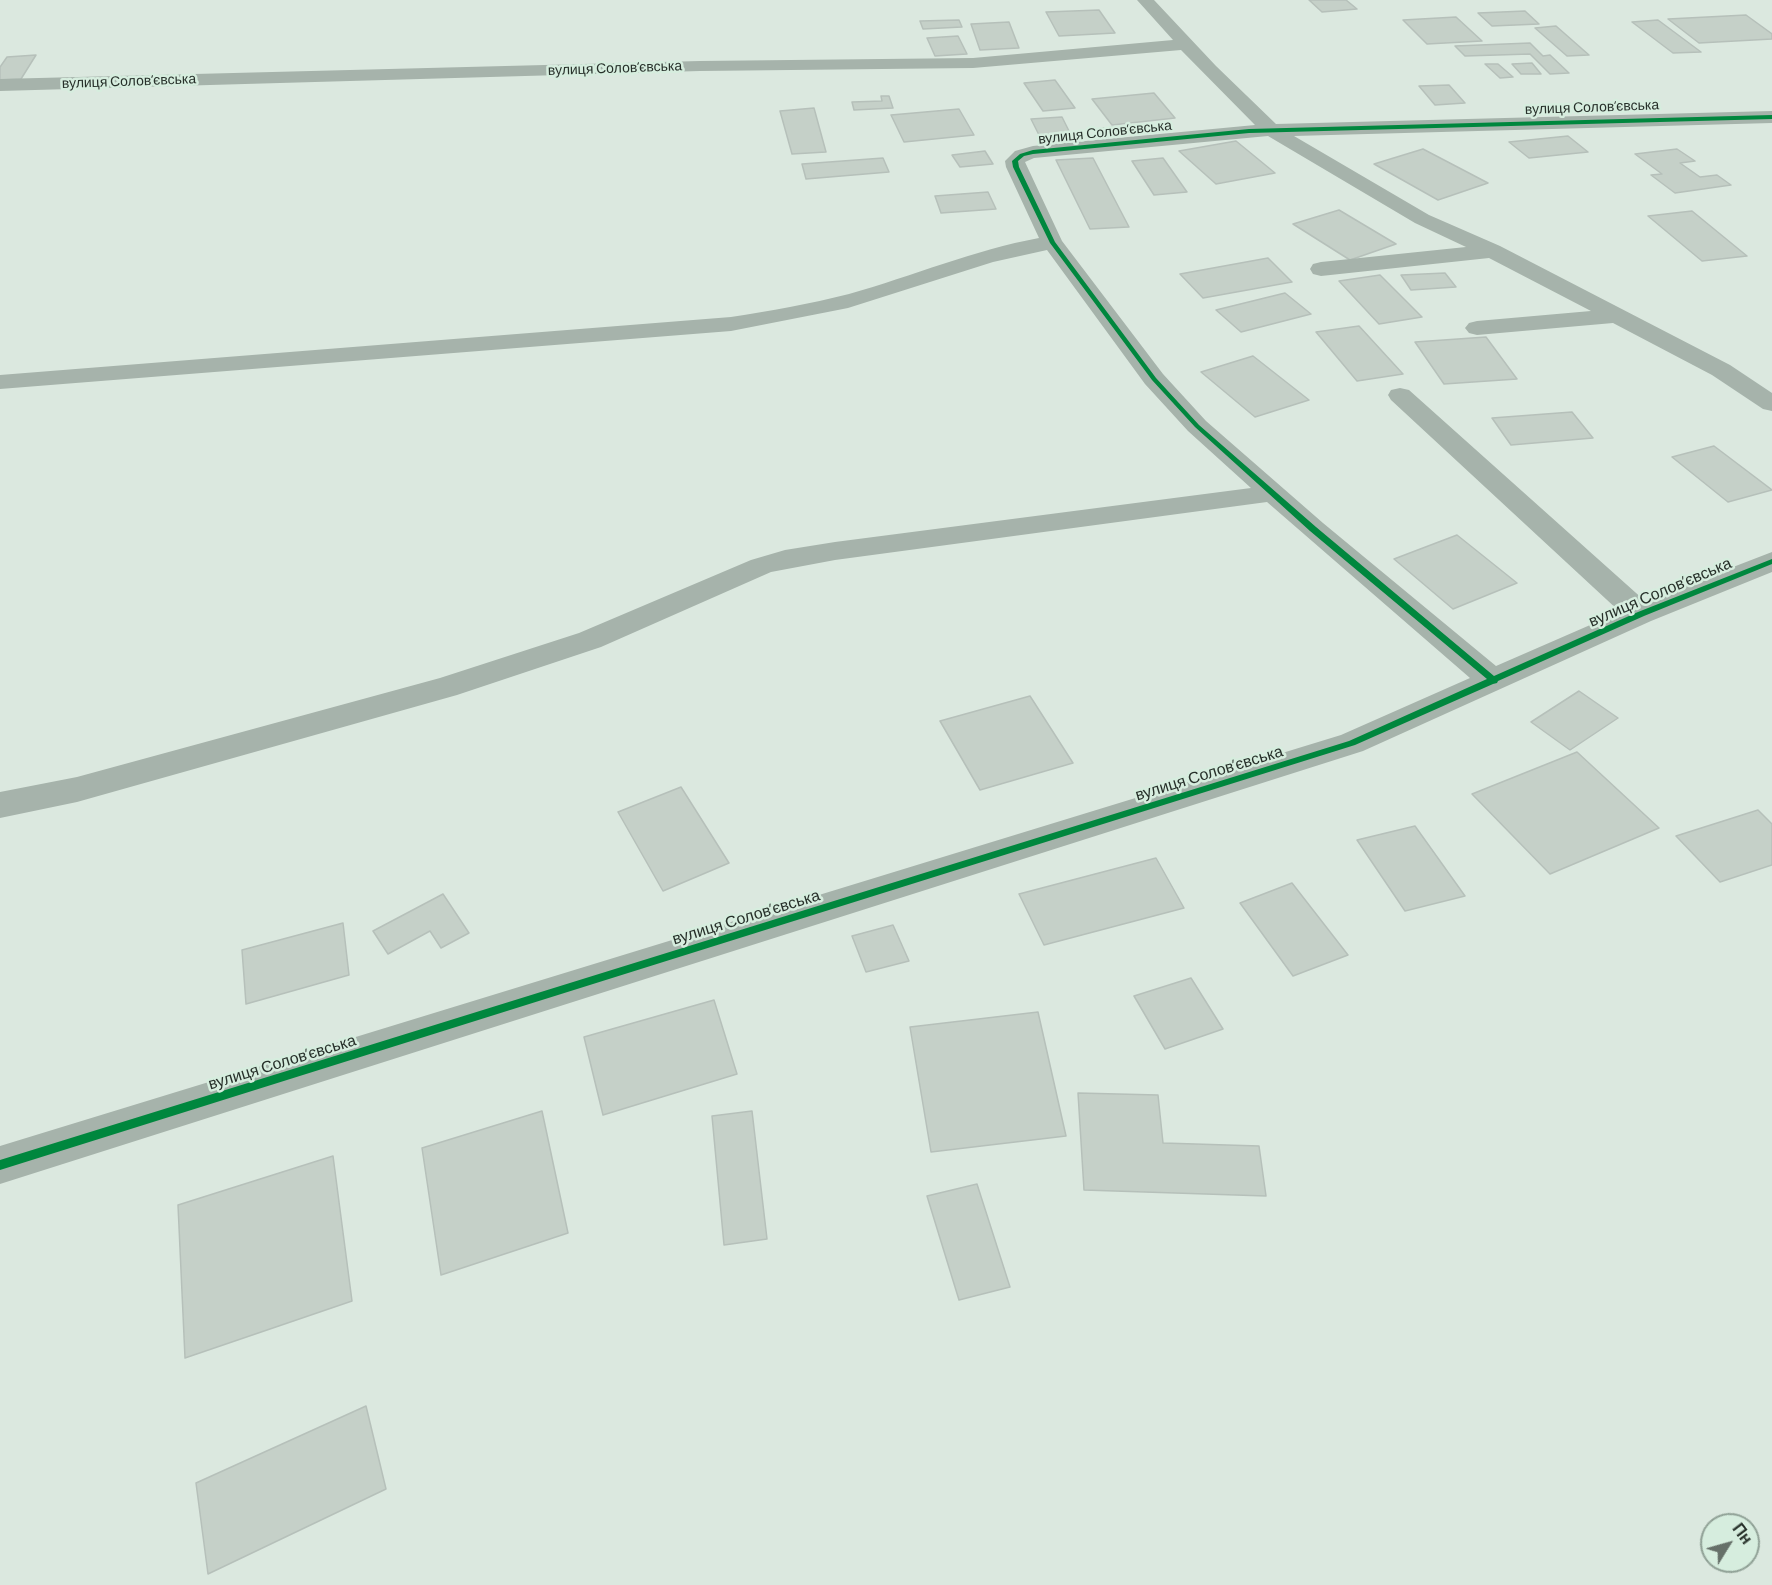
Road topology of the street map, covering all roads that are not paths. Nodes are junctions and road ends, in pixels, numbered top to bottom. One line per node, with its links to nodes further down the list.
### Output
1 (1145, 0): 2 (street)
2 (1186, 44): 3 (street, вулиця Соловʼєвська); 5 (street)
3 (0, 85)
4 (1772, 117): 5 (street, вулиця Соловʼєвська)
5 (1271, 130): 6 (street, вулиця Соловʼєвська); 7 (street)
6 (1052, 242): 11 (street); 14 (street, вулиця Соловʼєвська)
7 (1492, 251): 8 (street); 9 (street)
8 (1321, 269)
9 (1617, 316): 10 (street); 13 (street)
10 (1477, 328)
11 (0, 382)
12 (1400, 395): 16 (street)
13 (1772, 404)
14 (1274, 493): 17 (street, вулиця Соловʼєвська); 18 (street)
15 (1772, 561): 16 (street, вулиця Соловʼєвська)
16 (1641, 614): 17 (street, вулиця Соловʼєвська)
17 (1494, 681): 19 (street, вулиця Соловʼєвська)
18 (0, 805)
19 (0, 1165)

